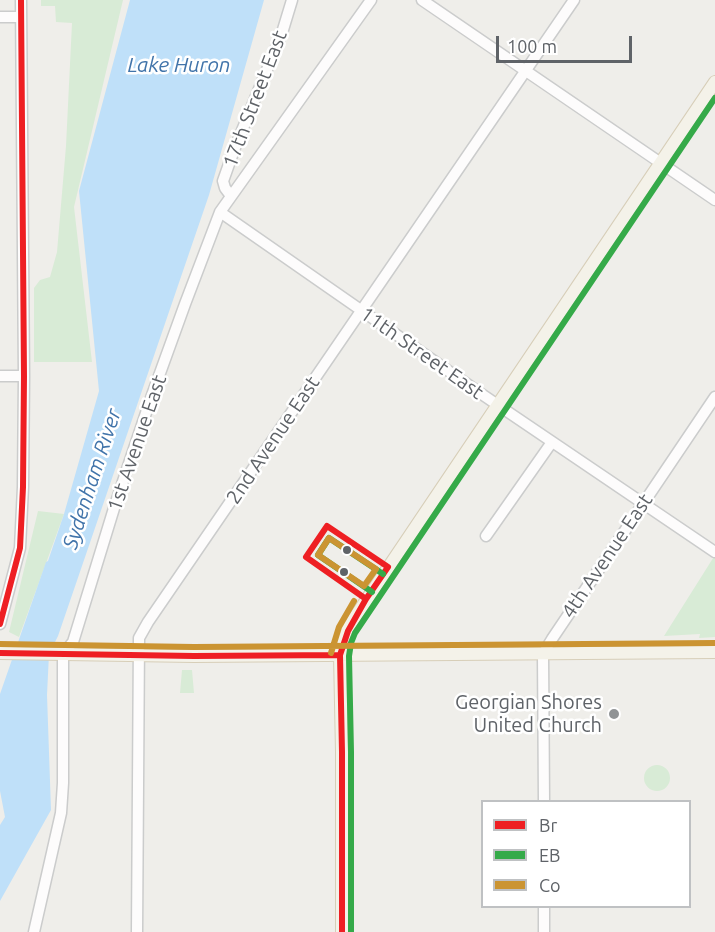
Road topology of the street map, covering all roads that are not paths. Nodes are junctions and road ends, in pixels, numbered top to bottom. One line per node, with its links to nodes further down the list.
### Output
1 (21, 0): 7 (street)
2 (292, 0): 11 (street, 17th Street East)
3 (371, 0): 11 (street, 1st Avenue East)
4 (422, 0): 8 (street)
5 (574, 0): 8 (street, 2nd Avenue East)
6 (0, 17): 7 (street)
7 (21, 17): 16 (street)
8 (525, 70): 10 (street); 14 (street, 2nd Avenue East)
9 (715, 81): 10 (main road)
10 (660, 163): 12 (street); 18 (main road)
11 (231, 196): 13 (street, 1st Avenue East)
12 (715, 200)
13 (220, 212): 14 (street, 11th Street East); 26 (street, 1st Avenue East)
14 (361, 310): 18 (street, 11th Street East); 29 (street, 2nd Avenue East)
15 (0, 376): 16 (street)
16 (24, 376): 23 (street)
17 (715, 397): 20 (street, 4th Avenue East)
18 (497, 404): 19 (street, 11th Street East); 28 (main road)
19 (552, 442): 20 (street, 11th Street East); 21 (street)
20 (643, 503): 22 (street, 11th Street East); 27 (street, 4th Avenue East)
21 (486, 536)
22 (715, 552)
23 (0, 624)
24 (715, 652): 27 (main road)
25 (4, 653): 26 (main road)
26 (63, 654): 29 (main road); 32 (street, 1st Avenue East)
27 (543, 654): 28 (main road); 30 (street)
28 (339, 655): 29 (main road); 34 (main road)
29 (139, 656): 33 (street, 2nd Avenue East)
30 (544, 800)
31 (544, 908): 35 (street)
32 (34, 932)
33 (137, 932)
34 (342, 932)
35 (544, 932)

